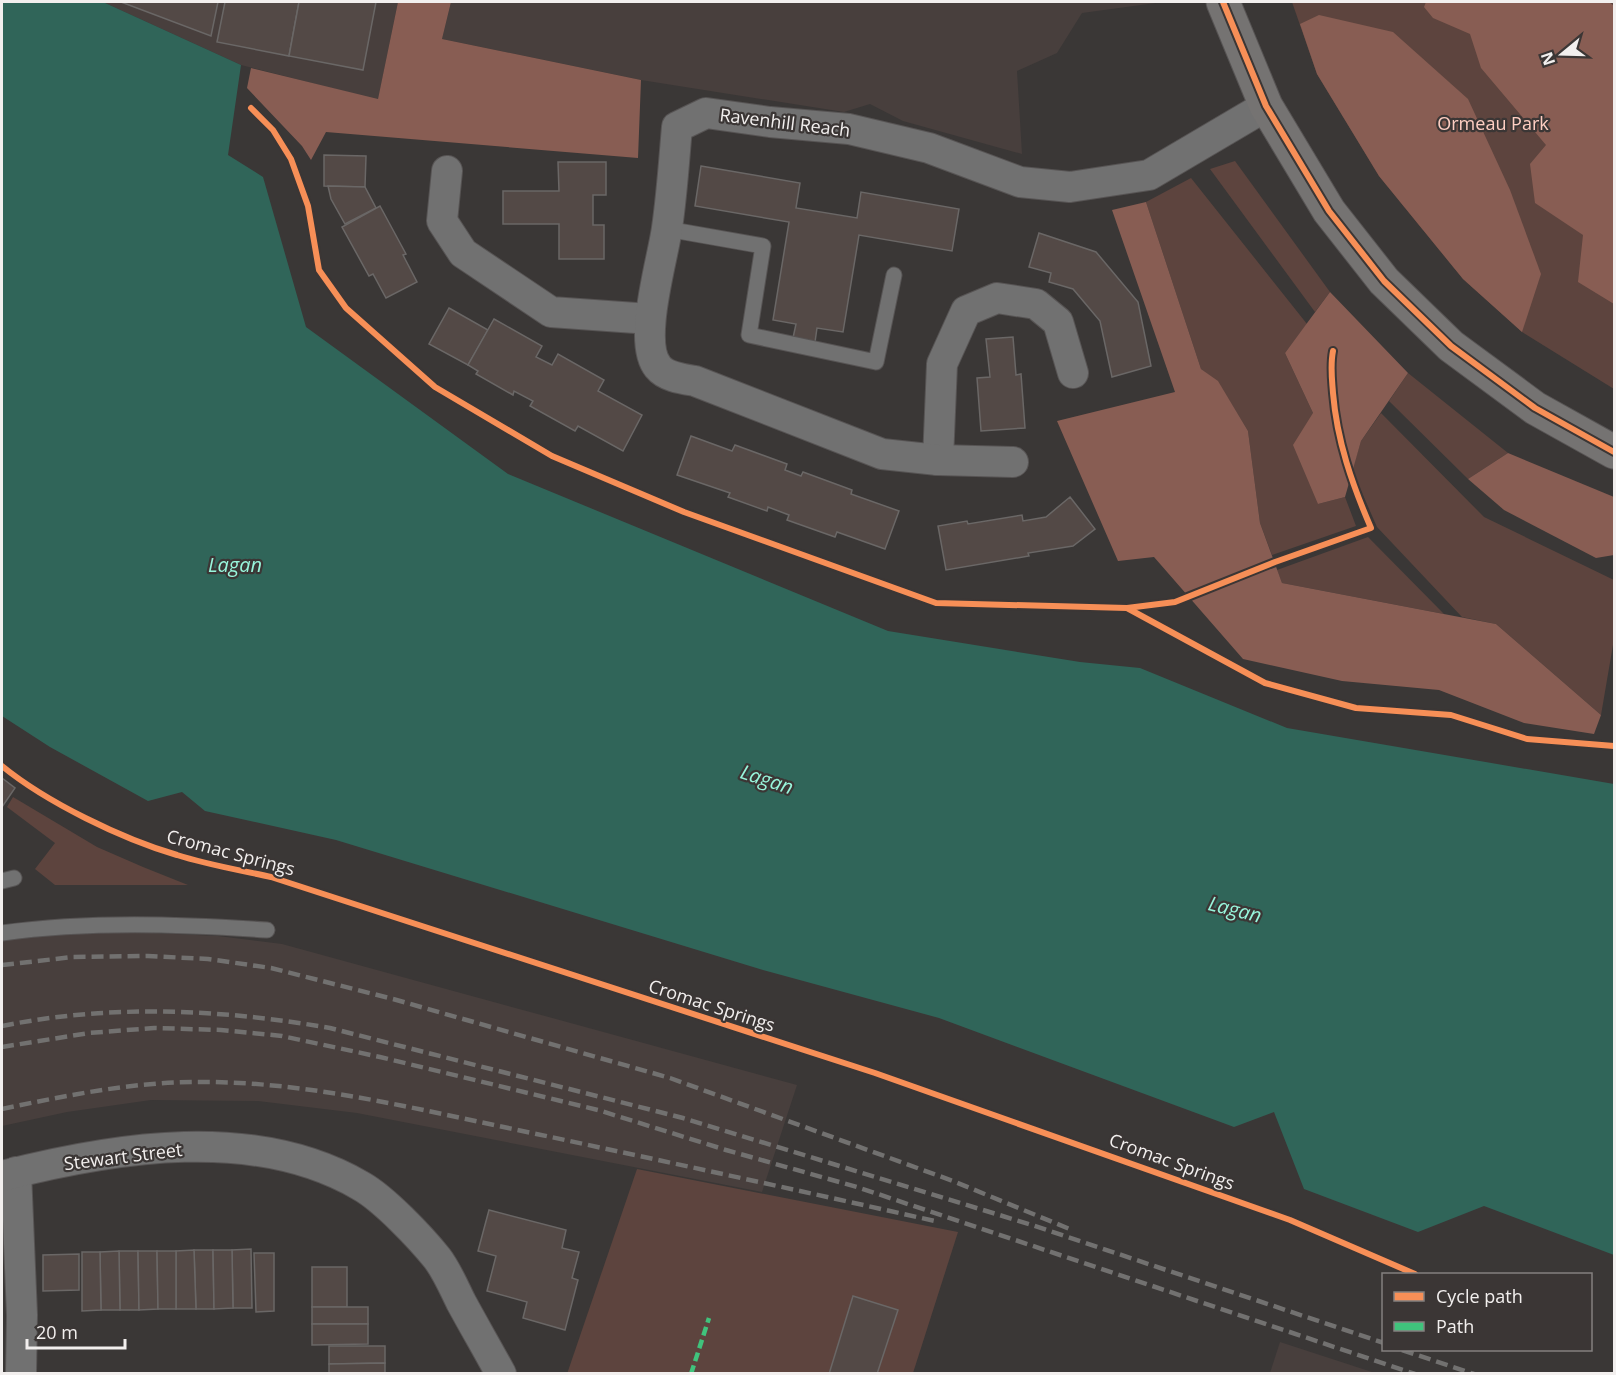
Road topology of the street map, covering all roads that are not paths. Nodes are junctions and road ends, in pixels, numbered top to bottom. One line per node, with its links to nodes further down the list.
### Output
1 (1223, 2): 2 (street)
2 (1266, 106): 4 (street, Ravenhill Reach); 8 (street)
3 (447, 171): 6 (street)
4 (667, 229): 5 (lane); 6 (street, Ravenhill Reach)
5 (894, 275)
6 (650, 319): 9 (street, Ravenhill Reach)
7 (1073, 373): 9 (street)
8 (1614, 452)
9 (938, 460): 10 (street, Ravenhill Reach)
10 (1013, 462)
11 (267, 930): 12 (lane)
12 (2, 933)
13 (9, 1174): 14 (street); 16 (street, Stewart Street)
14 (12, 1315): 15 (street)
15 (21, 1374)
16 (501, 1374)

